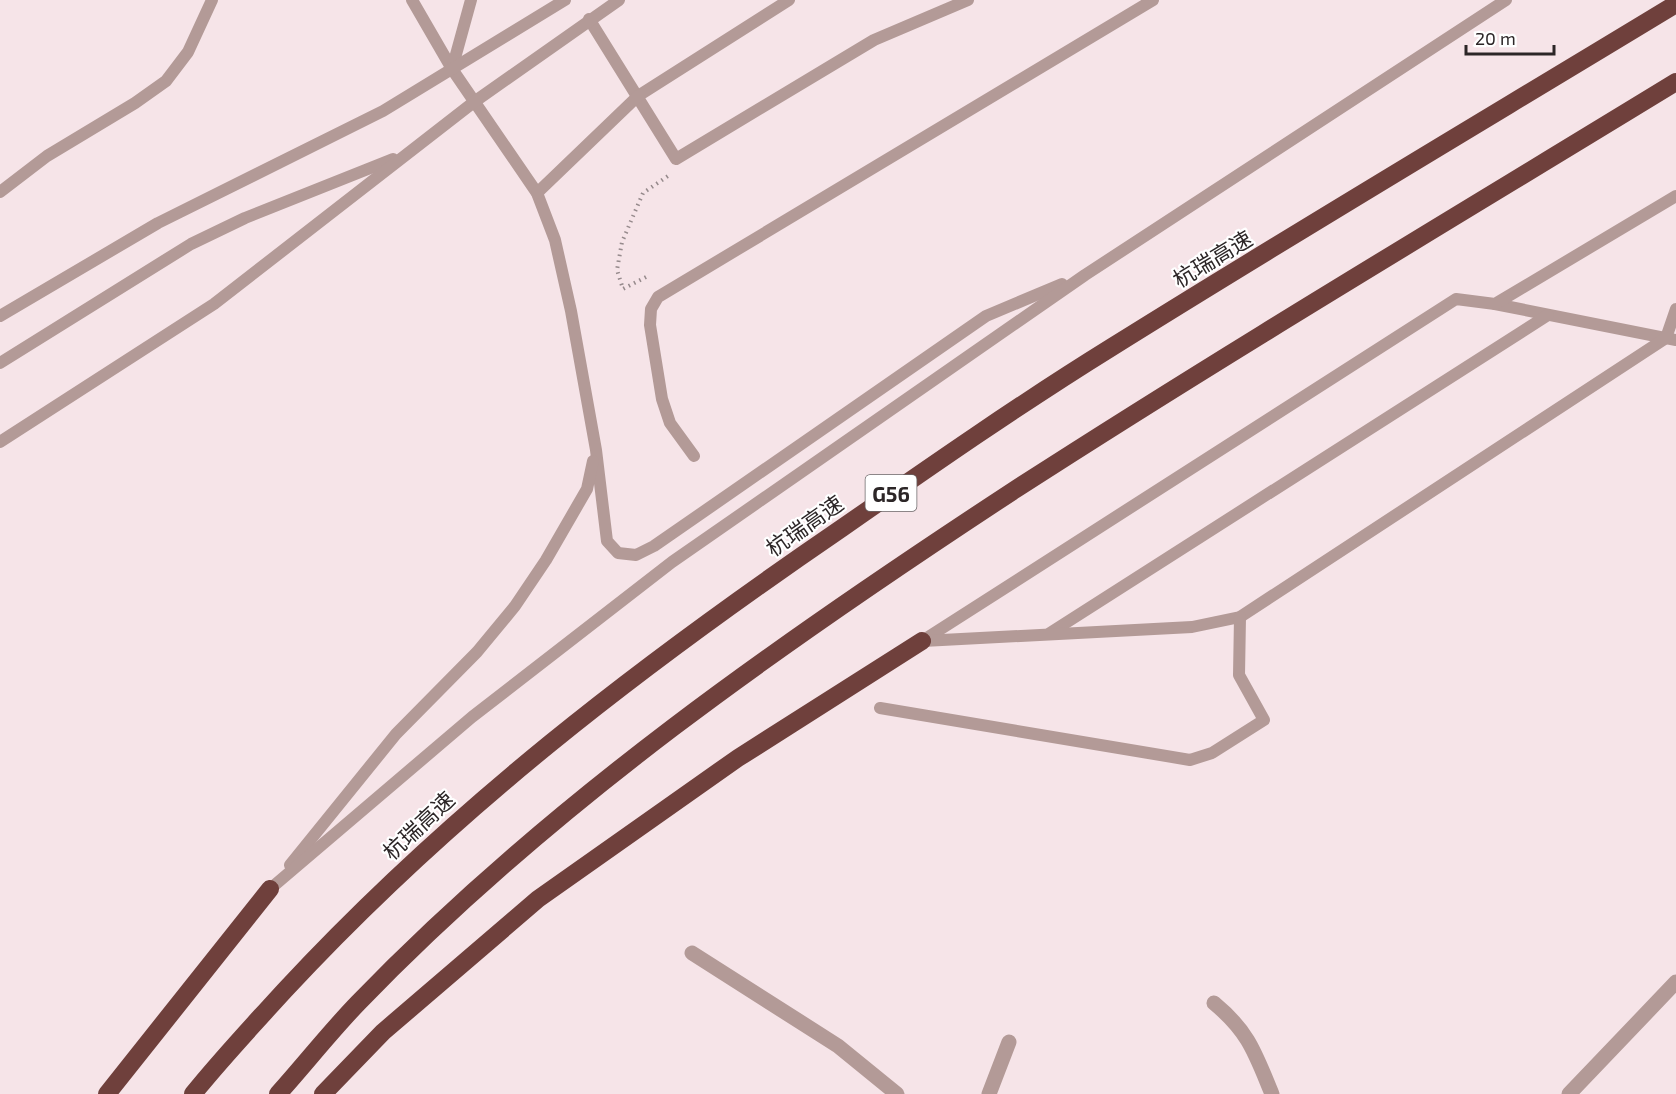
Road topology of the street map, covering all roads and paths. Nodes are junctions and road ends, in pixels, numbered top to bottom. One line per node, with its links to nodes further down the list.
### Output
1 (212, 0): 18 (lane)
2 (412, 0): 12 (lane)
3 (471, 0): 12 (lane)
4 (564, 0): 12 (lane)
5 (619, 0): 11 (lane)
6 (789, 0): 14 (lane)
7 (1153, 0): 31 (lane)
8 (1506, 0): 22 (lane)
9 (961, 2): 17 (lane)
10 (1676, 4): 42 (highway, 杭瑞高速 / G56)
11 (589, 19): 14 (lane); 15 (lane)
12 (452, 69): 15 (lane); 26 (lane)
13 (1676, 82): 43 (highway)
14 (638, 96): 17 (lane); 19 (lane)
15 (474, 102): 16 (lane); 19 (lane)
16 (408, 153): 28 (lane); 29 (lane)
17 (676, 159): 21 (path)
18 (0, 192)
19 (537, 193): 30 (lane)
20 (1676, 196): 23 (lane)
21 (650, 275)
22 (1085, 275): 30 (lane); 36 (lane)
23 (1495, 304): 25 (lane); 34 (lane)
24 (1676, 309): 27 (lane)
25 (1548, 315): 27 (lane); 33 (lane)
26 (0, 316)
27 (1671, 339): 32 (lane)
28 (0, 363)
29 (0, 442)
30 (596, 450): 36 (lane)
31 (694, 456)
32 (1240, 618): 33 (lane); 35 (lane)
33 (1049, 634): 34 (lane)
34 (922, 641): 44 (highway)
35 (880, 708)
36 (270, 890): 41 (highway)
37 (692, 953): 45 (street)
38 (1676, 982): 48 (street)
39 (1214, 1003): 47 (street)
40 (1009, 1042): 46 (street)
41 (107, 1094)
42 (193, 1094)
43 (278, 1094)
44 (323, 1094)
45 (897, 1094)
46 (989, 1094)
47 (1272, 1094)
48 (1569, 1094)

